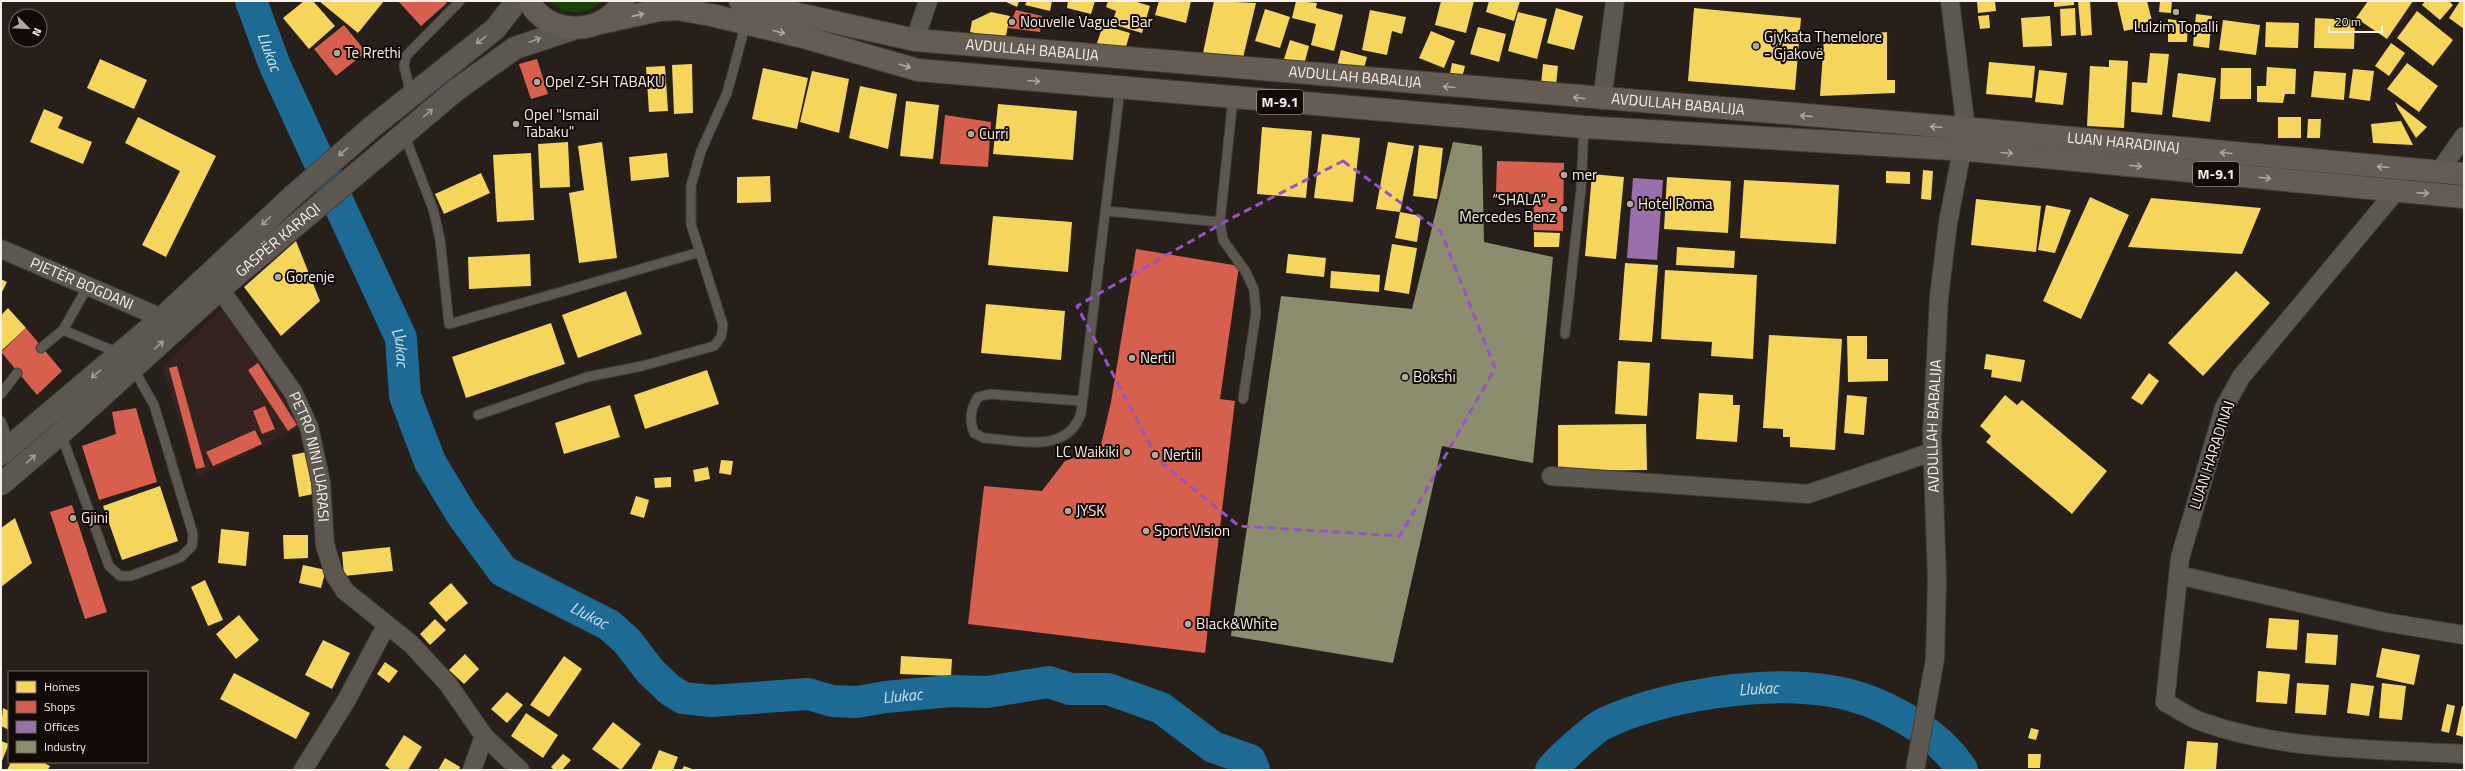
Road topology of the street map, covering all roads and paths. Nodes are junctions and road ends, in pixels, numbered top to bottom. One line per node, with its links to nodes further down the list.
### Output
1 (460, 1): 14 (lane)
2 (517, 1): 14 (main road, GASPËR KARAQI, one-way to 14)
3 (529, 1): 11 (main road, M-9.1)
4 (623, 1): 9 (main road, M-9.1)
5 (740, 1): 12 (main road, AVDULLAH BABALIJA / M-9.1)
6 (928, 1): 12 (street)
7 (1614, 1): 16 (street)
8 (1950, 1): 20 (street)
9 (600, 23): 10 (main road, AVDULLAH BABALIJA / M-9.1, one-way to 10); 11 (main road, M-9.1)
10 (746, 23): 13 (main road, AVDULLAH BABALIJA / M-9.1, one-way to 13); 28 (lane)
11 (575, 28): 18 (main road, GASPËR KARAQI, one-way to 11)
12 (914, 40): 16 (main road, AVDULLAH BABALIJA / M-9.1, one-way to 12)
13 (1120, 89): 15 (main road, AVDULLAH BABALIJA / M-9.1); 25 (lane)
14 (411, 94): 31 (main road, GASPËR KARAQI, one-way to 31)
15 (1233, 98): 17 (main road, AVDULLAH BABALIJA / M-9.1); 26 (lane)
16 (1602, 100): 20 (main road, AVDULLAH BABALIJA / M-9.1, one-way to 16)
17 (1584, 127): 20 (main road, AVDULLAH BABALIJA / M-9.1); 33 (lane)
18 (404, 133): 28 (lane); 30 (main road, GASPËR KARAQI)
19 (2464, 136): 21 (street)
20 (1968, 139): 21 (main road, LUAN HARADINAJ / M-9.1, one-way to 20); 23 (main road, LUAN HARADINAJ / M-9.1, one-way to 23); 44 (street, AVDULLAH BABALIJA)
21 (2439, 172): 22 (main road, LUAN HARADINAJ / M-9.1)
22 (2464, 174)
23 (2396, 191): 24 (main road, LUAN HARADINAJ / M-9.1, one-way to 24); 47 (street, LUAN HARADINAJ)
24 (2464, 197)
25 (1106, 211): 26 (lane); 39 (lane)
26 (1220, 222): 38 (lane)
27 (1, 249): 29 (street, PJETËR BOGDANI)
28 (700, 252): 40 (lane)
29 (88, 286): 31 (street, PJETËR BOGDANI); 32 (lane)
30 (220, 289): 35 (main road, GASPËR KARAQI, one-way to 30); 48 (street, PETRO NINI LUARASI)
31 (162, 318): 35 (main road, GASPËR KARAQI)
32 (63, 330): 34 (lane); 35 (lane)
33 (1565, 334)
34 (41, 348)
35 (127, 361): 42 (main road, GASPËR KARAQI); 42 (lane); 43 (main road, GASPËR KARAQI, one-way to 43)
36 (17, 373): 37 (lane)
37 (1, 394)
38 (1243, 399)
39 (1081, 401): 39 (lane)
40 (478, 415)
41 (1, 421): 43 (lane)
42 (61, 433): 46 (main road, GASPËR KARAQI, one-way to 42)
43 (5, 450)
44 (1932, 452): 45 (street); 55 (street, AVDULLAH BABALIJA)
45 (1551, 476)
46 (1, 484)
47 (2178, 575): 49 (street); 51 (street, LUAN HARADINAJ)
48 (386, 626): 50 (street, PETRO NINI LUARASI); 52 (street)
49 (2464, 635)
50 (484, 736): 53 (street); 54 (street, PETRO NINI LUARASI)
51 (2464, 754)
52 (304, 770)
53 (472, 770)
54 (520, 770)
55 (1915, 770)

